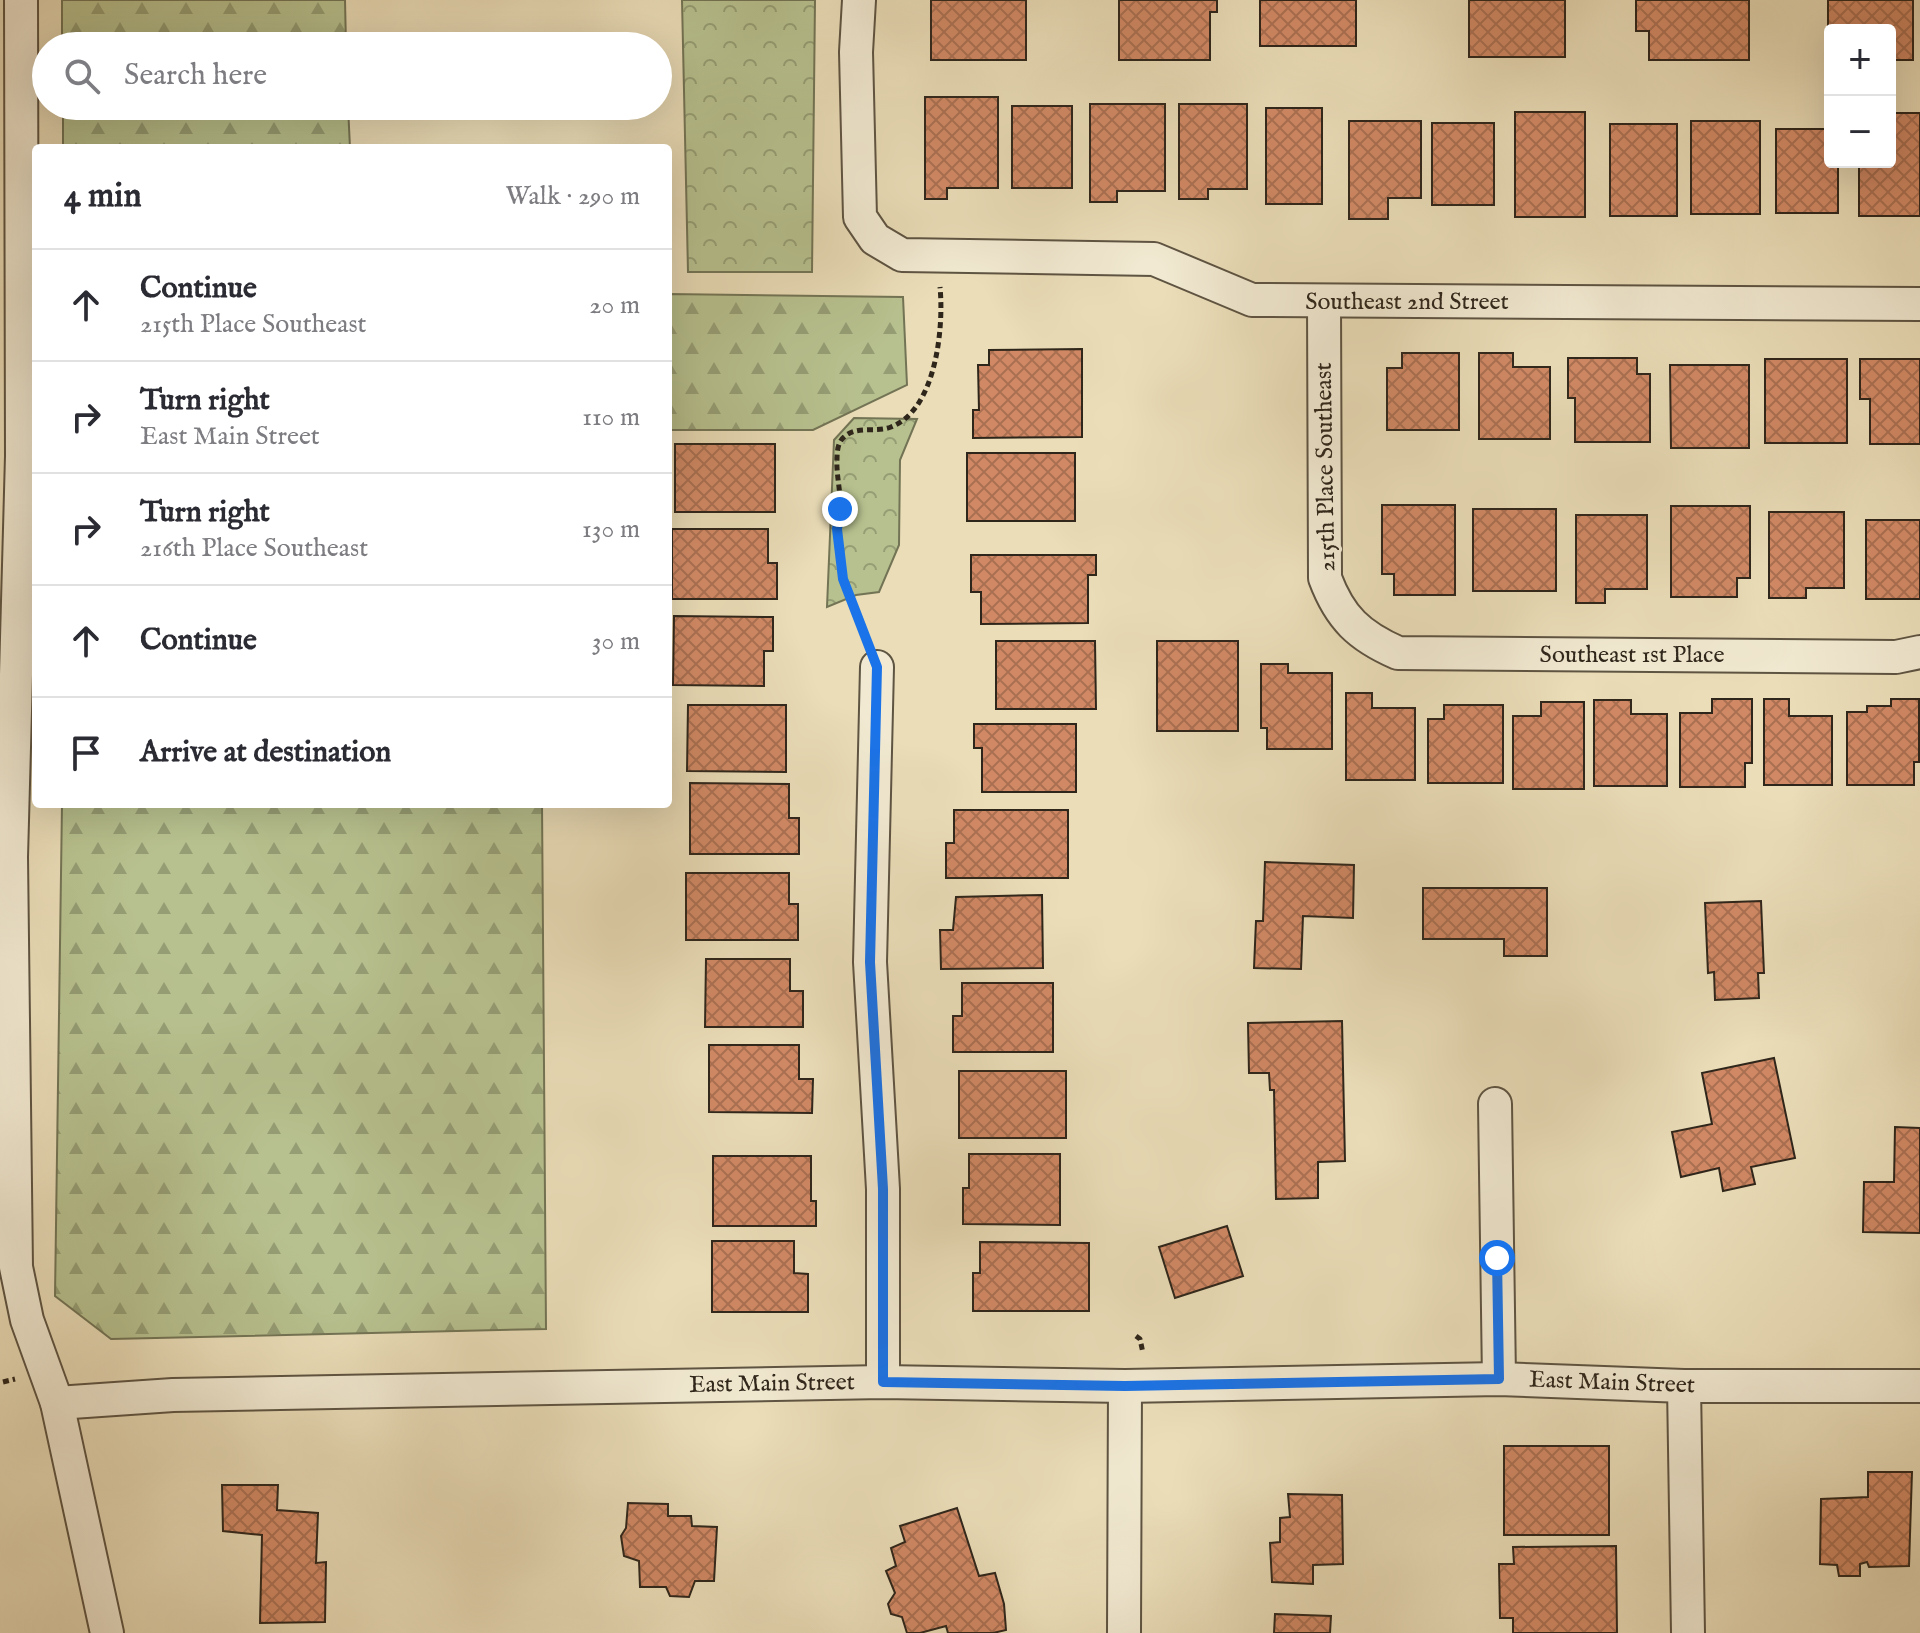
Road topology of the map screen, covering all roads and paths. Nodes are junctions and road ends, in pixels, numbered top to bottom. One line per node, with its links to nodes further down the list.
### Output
1 (21, 0): 9 (street)
2 (859, 0): 4 (street, Southeast 2nd Street)
3 (937, 281): 8 (path)
4 (1324, 302): 5 (street, Southeast 2nd Street); 6 (street, 215th Place Southeast)
5 (1920, 304)
6 (1351, 624): 7 (street, Southeast 1st Place)
7 (1920, 652)
8 (877, 667): 12 (street)
9 (5, 857): 16 (street)
10 (1495, 1104): 11 (street)
11 (1499, 1379): 13 (street, East Main Street); 14 (street, East Main Street)
12 (883, 1382): 13 (street, East Main Street); 16 (street, East Main Street)
13 (1125, 1386): 18 (street)
14 (1684, 1386): 15 (street, East Main Street); 19 (street)
15 (1920, 1386)
16 (57, 1403): 17 (street)
17 (107, 1633)
18 (1124, 1633)
19 (1688, 1633)

